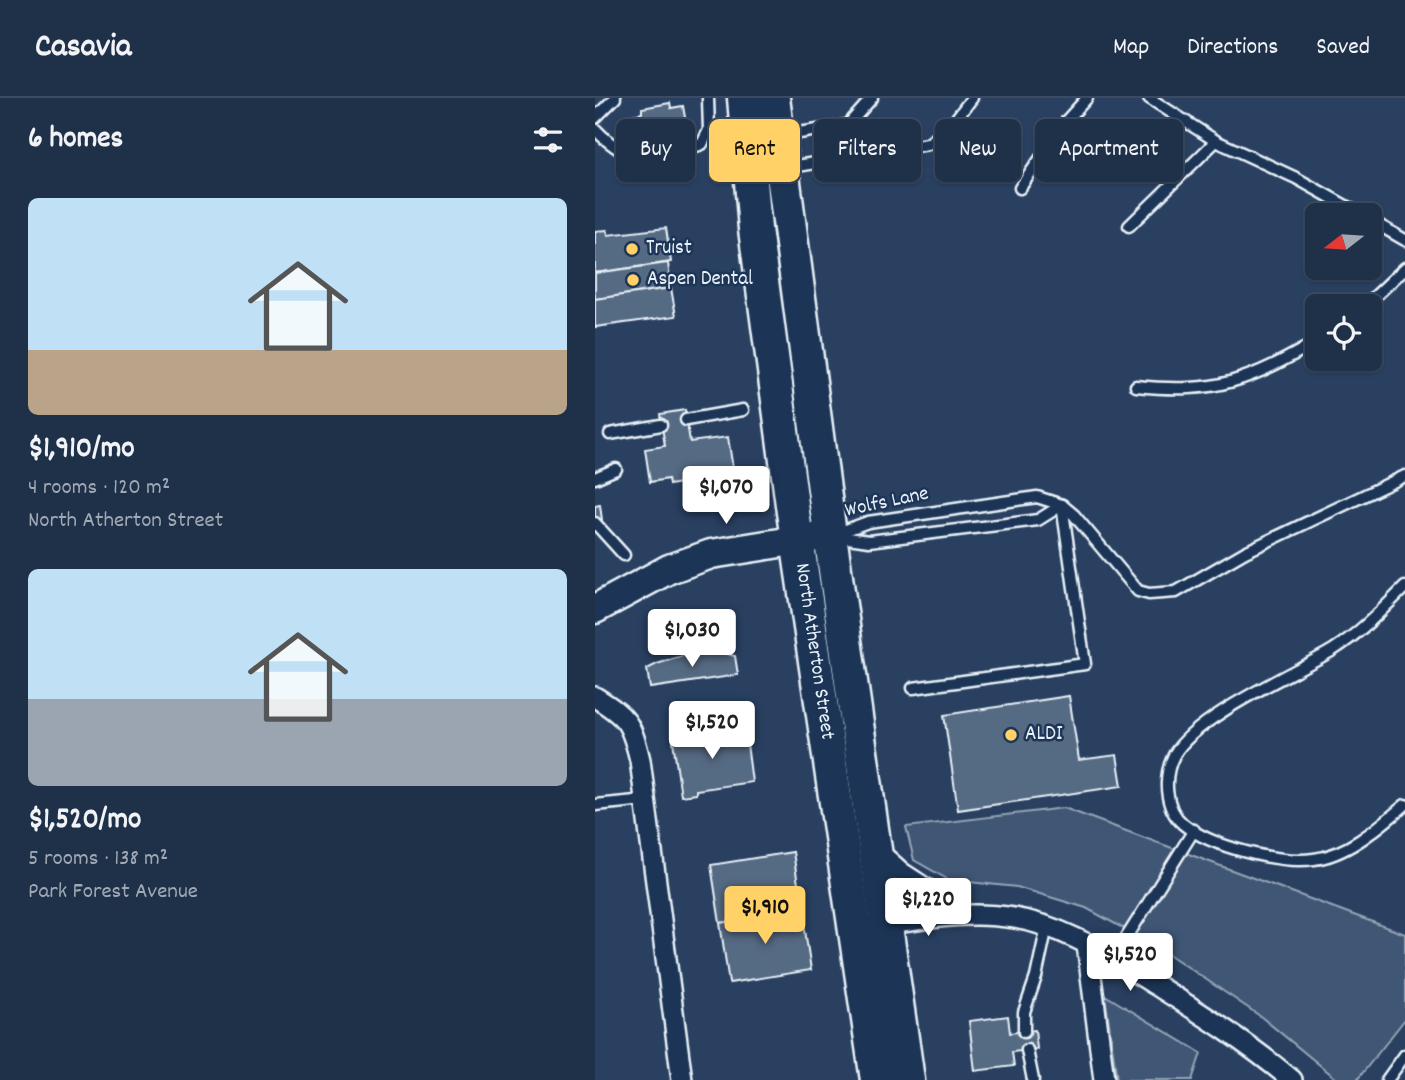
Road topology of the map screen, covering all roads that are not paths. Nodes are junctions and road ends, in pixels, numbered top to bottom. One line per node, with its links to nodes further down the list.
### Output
1 (614, 98): 9 (lane)
2 (708, 98): 14 (lane)
3 (744, 98): 37 (main road, North Atherton Street)
4 (773, 98): 10 (main road, North Atherton Street)
5 (872, 98): 12 (lane)
6 (972, 98): 16 (lane)
7 (1087, 98): 18 (lane)
8 (1149, 98): 13 (lane)
9 (595, 118)
10 (775, 119)
11 (595, 129): 15 (lane)
12 (800, 133)
13 (1216, 141): 19 (lane); 20 (lane)
14 (695, 146)
15 (616, 148)
16 (800, 166)
17 (783, 182): 36 (main road, North Atherton Street)
18 (1020, 188)
19 (1341, 203)
20 (1129, 226)
21 (1383, 227): 22 (lane)
22 (1405, 240)
23 (1405, 268): 24 (lane)
24 (1378, 294)
25 (1305, 348): 26 (lane)
26 (1136, 386)
27 (743, 410): 28 (lane)
28 (686, 420)
29 (661, 425): 30 (lane)
30 (610, 434)
31 (616, 469): 33 (lane)
32 (1405, 476): 34 (lane)
33 (595, 478)
34 (1062, 505): 36 (lane, Wolfs Lane); 36 (lane, Wolfs Lane); 41 (lane)
35 (595, 523): 38 (lane)
36 (830, 535): 37 (street); 47 (main road, North Atherton Street)
37 (797, 540): 40 (street); 51 (main road, North Atherton Street)
38 (625, 555)
39 (1405, 587): 46 (lane)
40 (595, 609)
41 (913, 688)
42 (596, 697): 43 (street)
43 (646, 800): 44 (lane); 57 (street)
44 (595, 805)
45 (1405, 805): 46 (lane)
46 (1193, 830): 53 (lane)
47 (875, 849): 48 (street); 49 (main road, North Atherton Street)
48 (965, 914): 49 (street); 50 (street)
49 (887, 925): 51 (street); 59 (main road, North Atherton Street)
50 (1047, 926): 52 (street); 54 (lane)
51 (855, 930): 58 (main road, North Atherton Street)
52 (1087, 944): 53 (street); 61 (street)
53 (1112, 959): 62 (street)
54 (1024, 1032)
55 (1027, 1050): 60 (lane)
56 (1405, 1055): 63 (lane)
57 (682, 1080)
58 (877, 1080)
59 (908, 1080)
60 (1033, 1080)
61 (1104, 1080)
62 (1291, 1080)
63 (1387, 1080)

